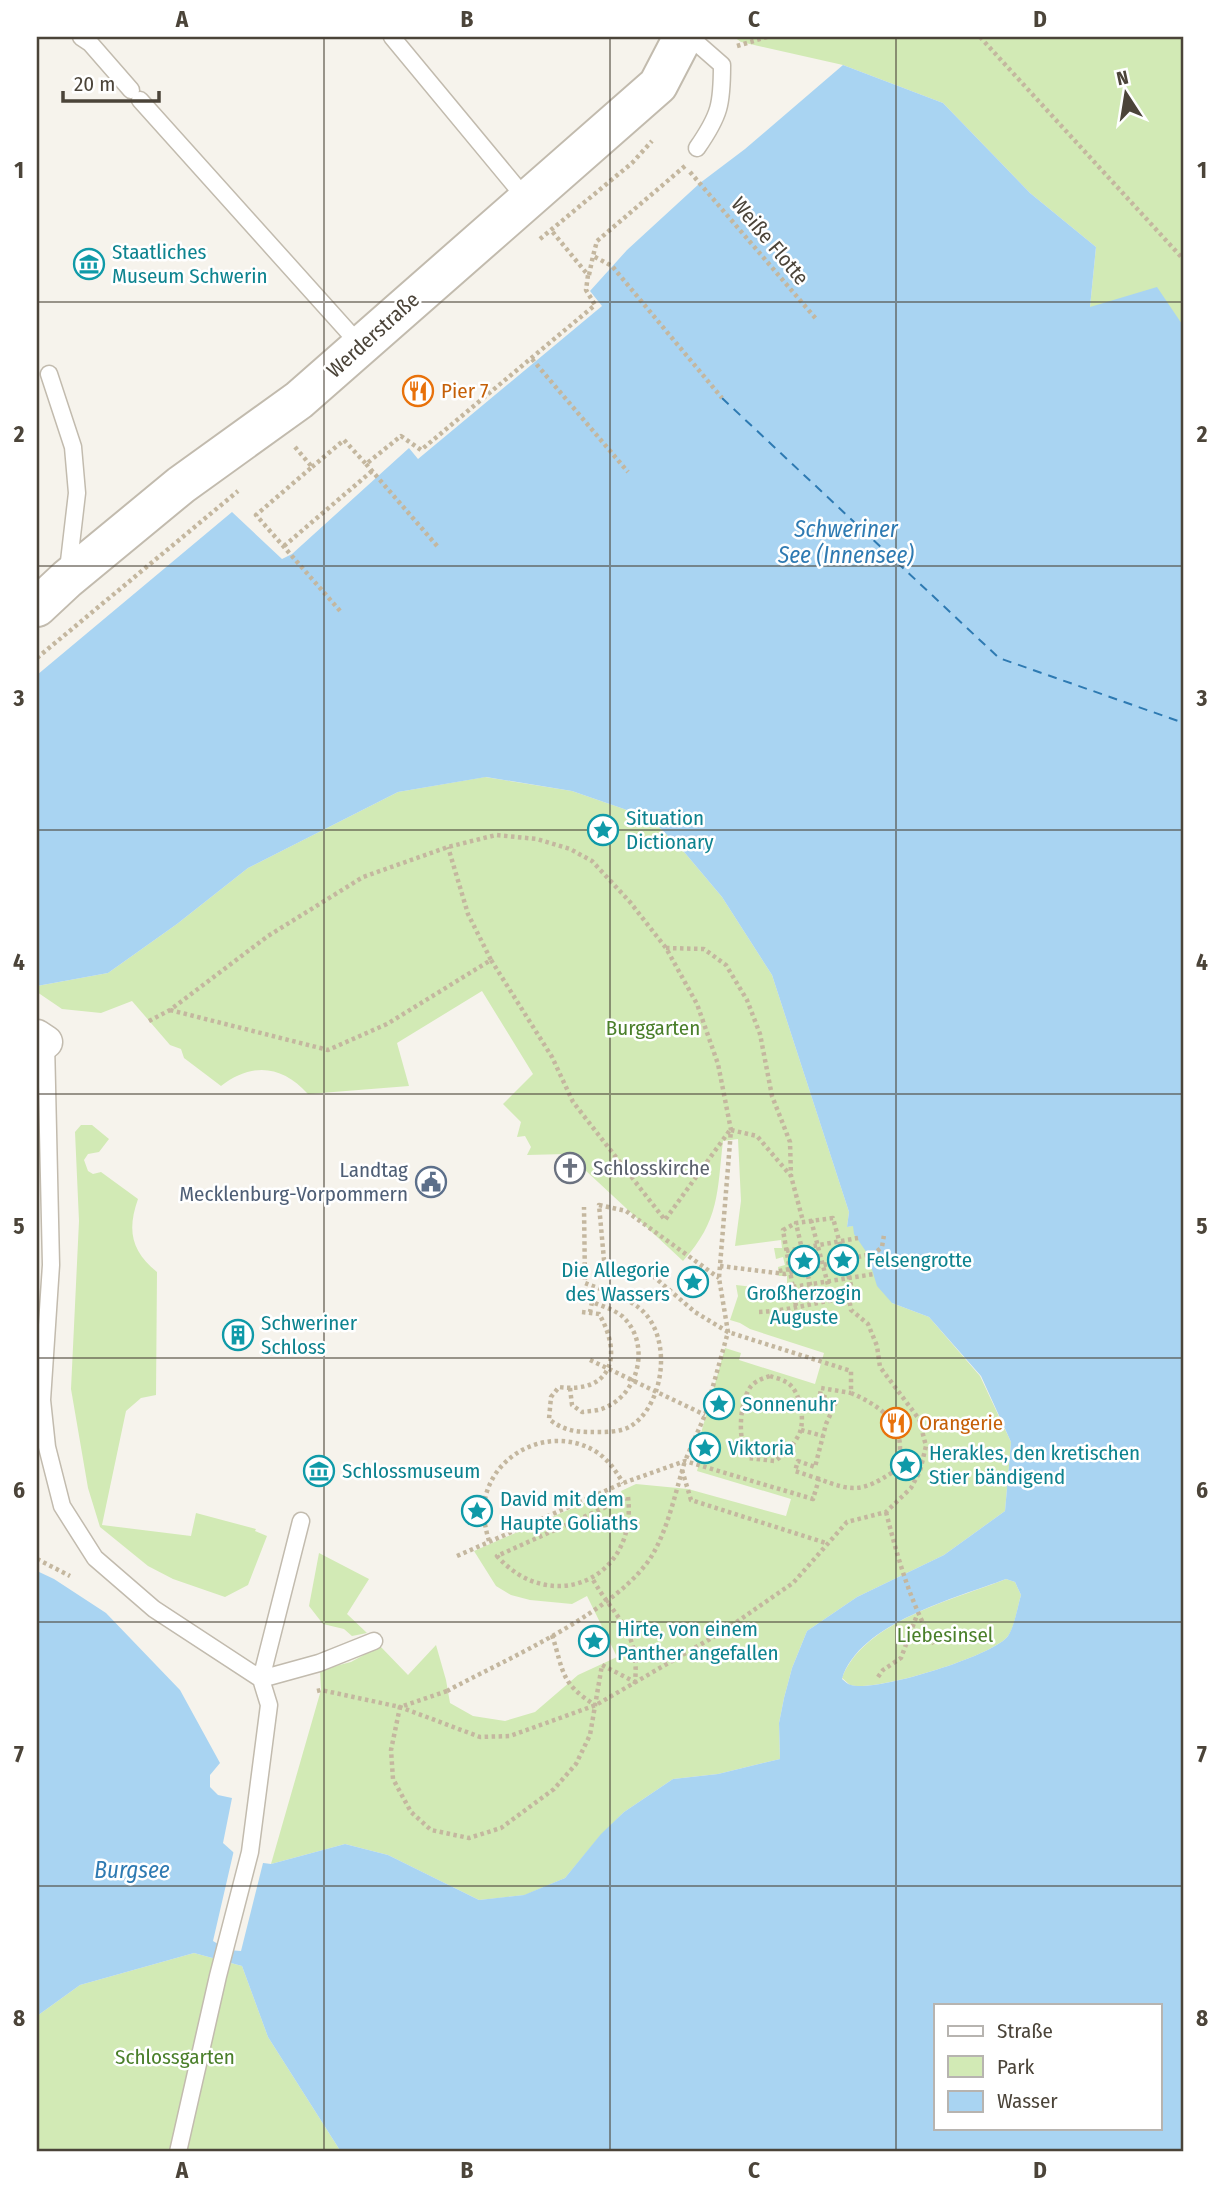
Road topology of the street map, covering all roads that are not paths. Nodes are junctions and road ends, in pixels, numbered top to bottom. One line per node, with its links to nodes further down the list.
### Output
1 (80, 37): 7 (lane)
2 (392, 37): 6 (lane)
3 (683, 37): 6 (street, Werderstraße)
4 (691, 37): 5 (lane)
5 (697, 148)
6 (527, 200): 7 (street, Werderstraße)
7 (361, 346): 9 (street, Werderstraße)
8 (49, 374): 9 (lane)
9 (67, 579): 10 (street, Werderstraße)
10 (37, 607)
11 (41, 1039): 14 (lane)
12 (301, 1521): 14 (lane)
13 (374, 1641): 14 (lane)
14 (261, 1679): 15 (lane)
15 (178, 2152)

